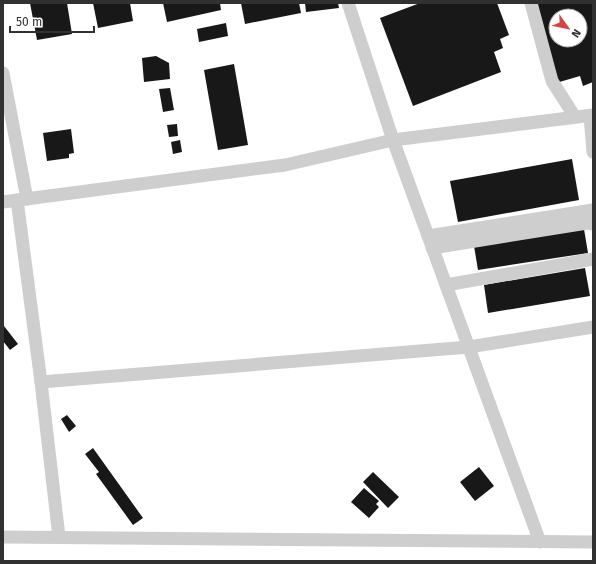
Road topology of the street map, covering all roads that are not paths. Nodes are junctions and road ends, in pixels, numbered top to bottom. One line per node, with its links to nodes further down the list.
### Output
1 (348, 3): 6 (street)
2 (531, 3): 5 (street)
3 (3, 73): 8 (street)
4 (591, 115): 5 (street); 7 (street)
5 (575, 117): 6 (street)
6 (393, 140): 8 (street); 12 (street)
7 (593, 152)
8 (22, 200): 9 (street); 17 (street)
9 (3, 202)
10 (593, 210): 12 (street)
11 (593, 224): 12 (street)
12 (430, 242): 14 (street)
13 (593, 259): 14 (street)
14 (446, 285): 16 (street)
15 (593, 328): 16 (street)
16 (469, 347): 17 (street); 20 (street)
17 (41, 382): 19 (street)
18 (3, 537): 19 (street)
19 (59, 537): 20 (street)
20 (540, 542): 21 (street)
21 (593, 542)

